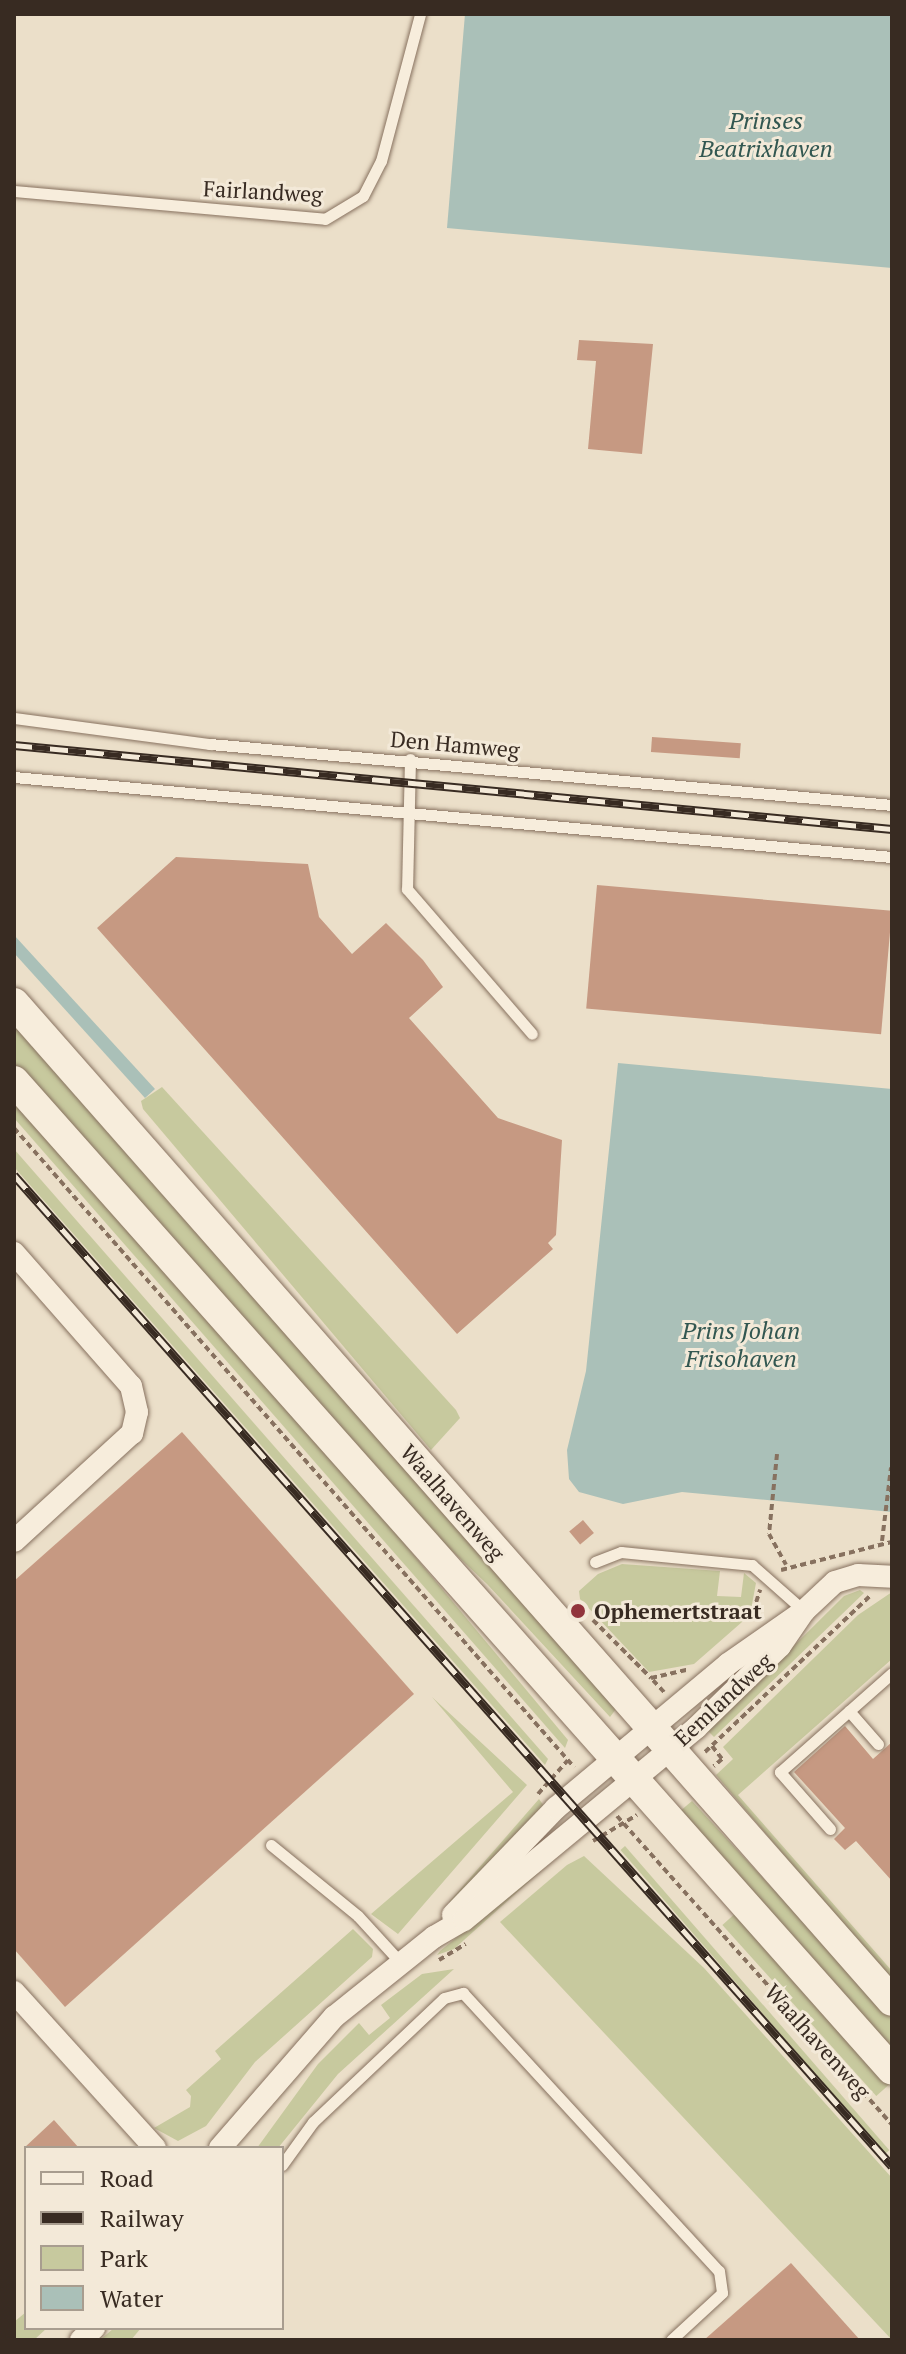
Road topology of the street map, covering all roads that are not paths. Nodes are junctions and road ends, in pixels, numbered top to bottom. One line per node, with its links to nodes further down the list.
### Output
1 (420, 14): 2 (lane, Fairlandweg)
2 (14, 191)
3 (14, 718): 4 (lane, Den Hamweg)
4 (410, 759): 6 (lane, Den Hamweg); 7 (lane)
5 (14, 777): 7 (lane)
6 (892, 805)
7 (406, 810): 8 (lane); 10 (lane)
8 (892, 857)
9 (14, 1003): 20 (street, Waalhavenweg)
10 (532, 1034)
11 (14, 1081): 21 (street, Waalhavenweg)
12 (14, 1253): 13 (street)
13 (14, 1541)
14 (595, 1562): 16 (lane)
15 (890, 1576): 16 (street, Eemlandweg)
16 (804, 1611): 20 (street, Eemlandweg)
17 (892, 1673): 18 (lane)
18 (849, 1711): 19 (lane); 22 (lane)
19 (878, 1744)
20 (669, 1749): 21 (street, Eemlandweg); 27 (street, Waalhavenweg)
21 (634, 1779): 24 (street); 24 (street); 28 (street, Waalhavenweg)
22 (830, 1829)
23 (271, 1845): 25 (lane)
24 (434, 1937): 25 (street)
25 (402, 1964): 30 (street)
26 (14, 1992): 29 (street)
27 (892, 2001)
28 (892, 2070)
29 (153, 2146)
30 (222, 2146)
31 (284, 2162): 32 (lane)
32 (671, 2340)

